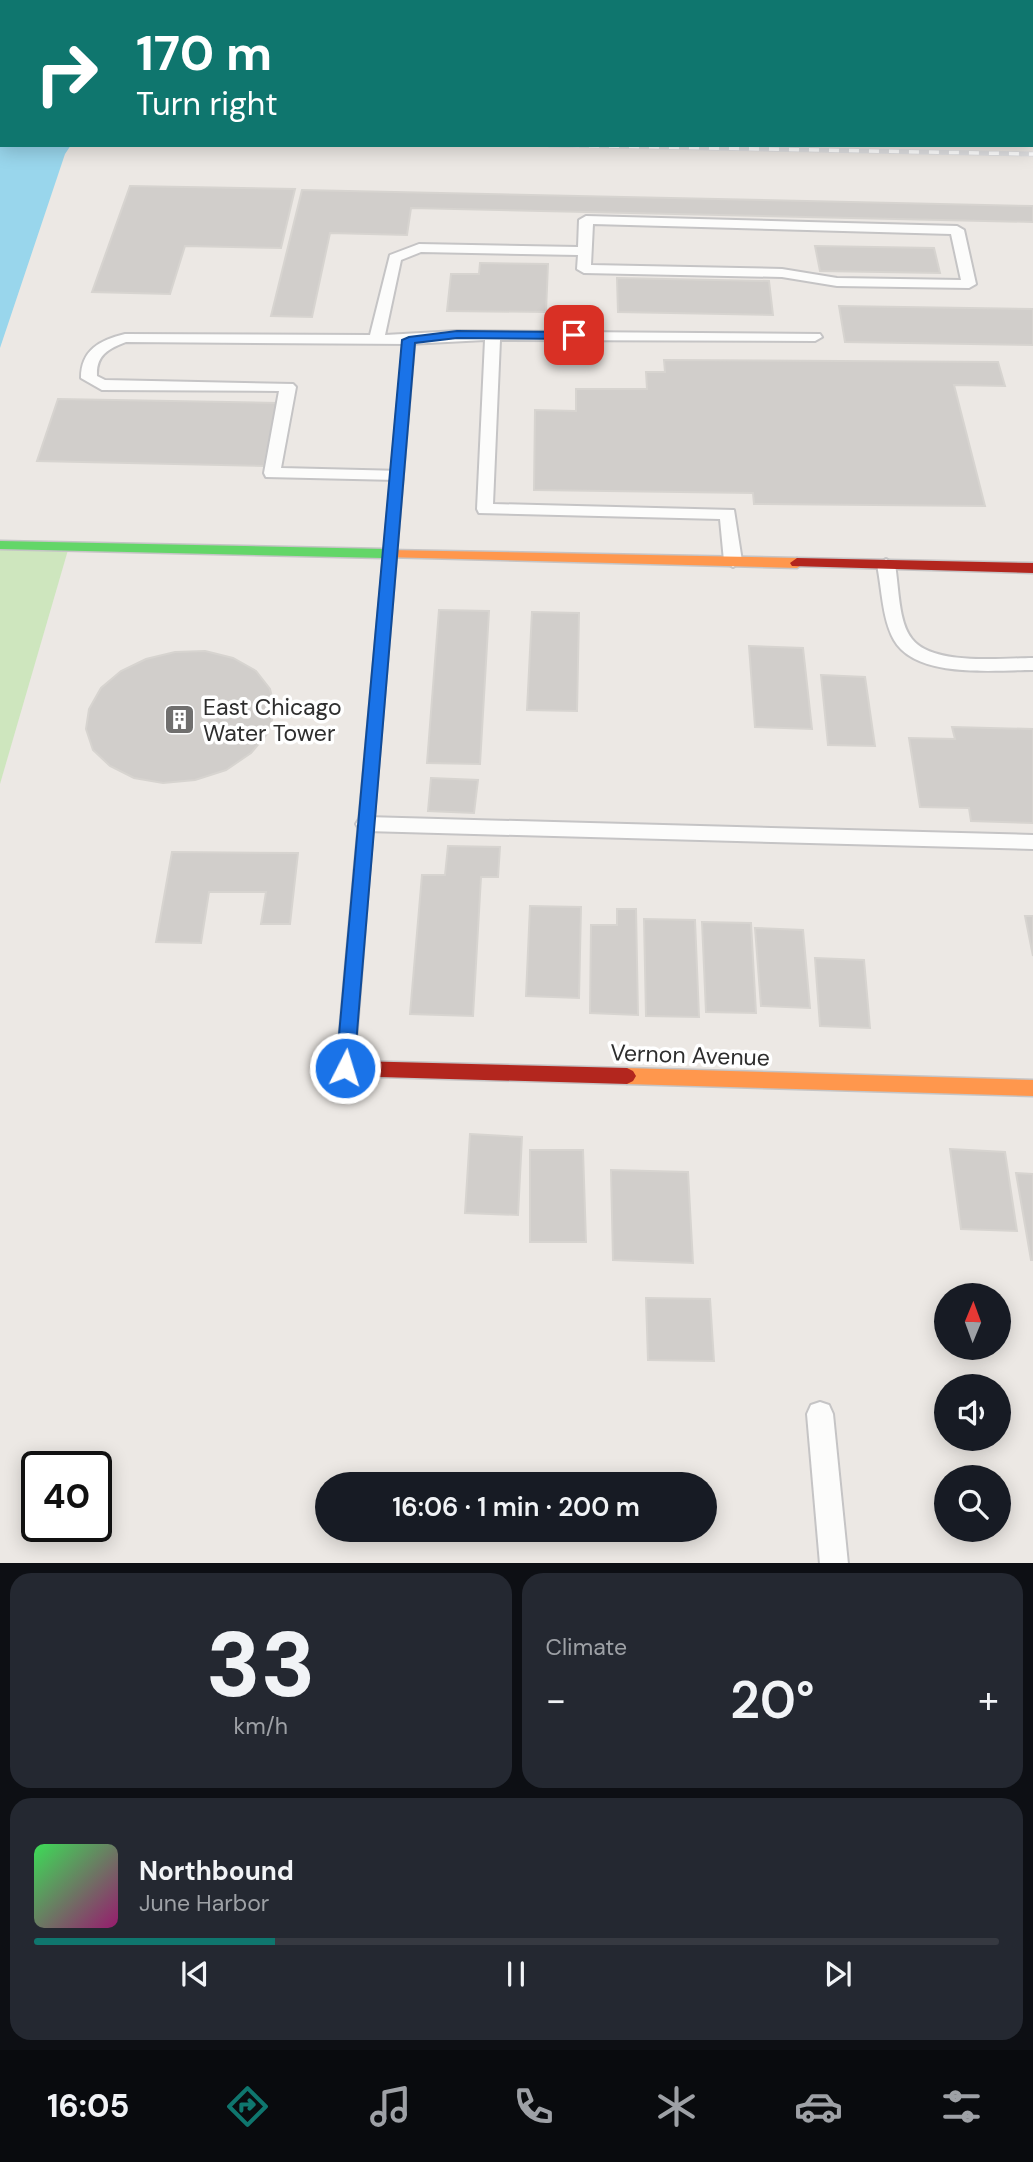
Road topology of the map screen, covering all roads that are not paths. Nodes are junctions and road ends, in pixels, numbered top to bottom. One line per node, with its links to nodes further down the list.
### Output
1 (585, 251): 1 (lane); 4 (lane)
2 (494, 335): 3 (lane); 5 (lane); 9 (lane)
3 (815, 337)
4 (377, 339): 5 (lane); 6 (lane)
5 (409, 340): 6 (street)
6 (397, 475): 8 (street)
7 (0, 545): 8 (street)
8 (390, 554): 9 (street); 13 (street)
9 (733, 561): 10 (street)
10 (887, 565): 11 (street); 12 (lane)
11 (1033, 568)
12 (1033, 664)
13 (366, 824): 14 (lane); 15 (street, Vernon Avenue)
14 (1033, 842)
15 (1033, 1088)
16 (820, 1414): 17 (lane)
17 (834, 1563)

